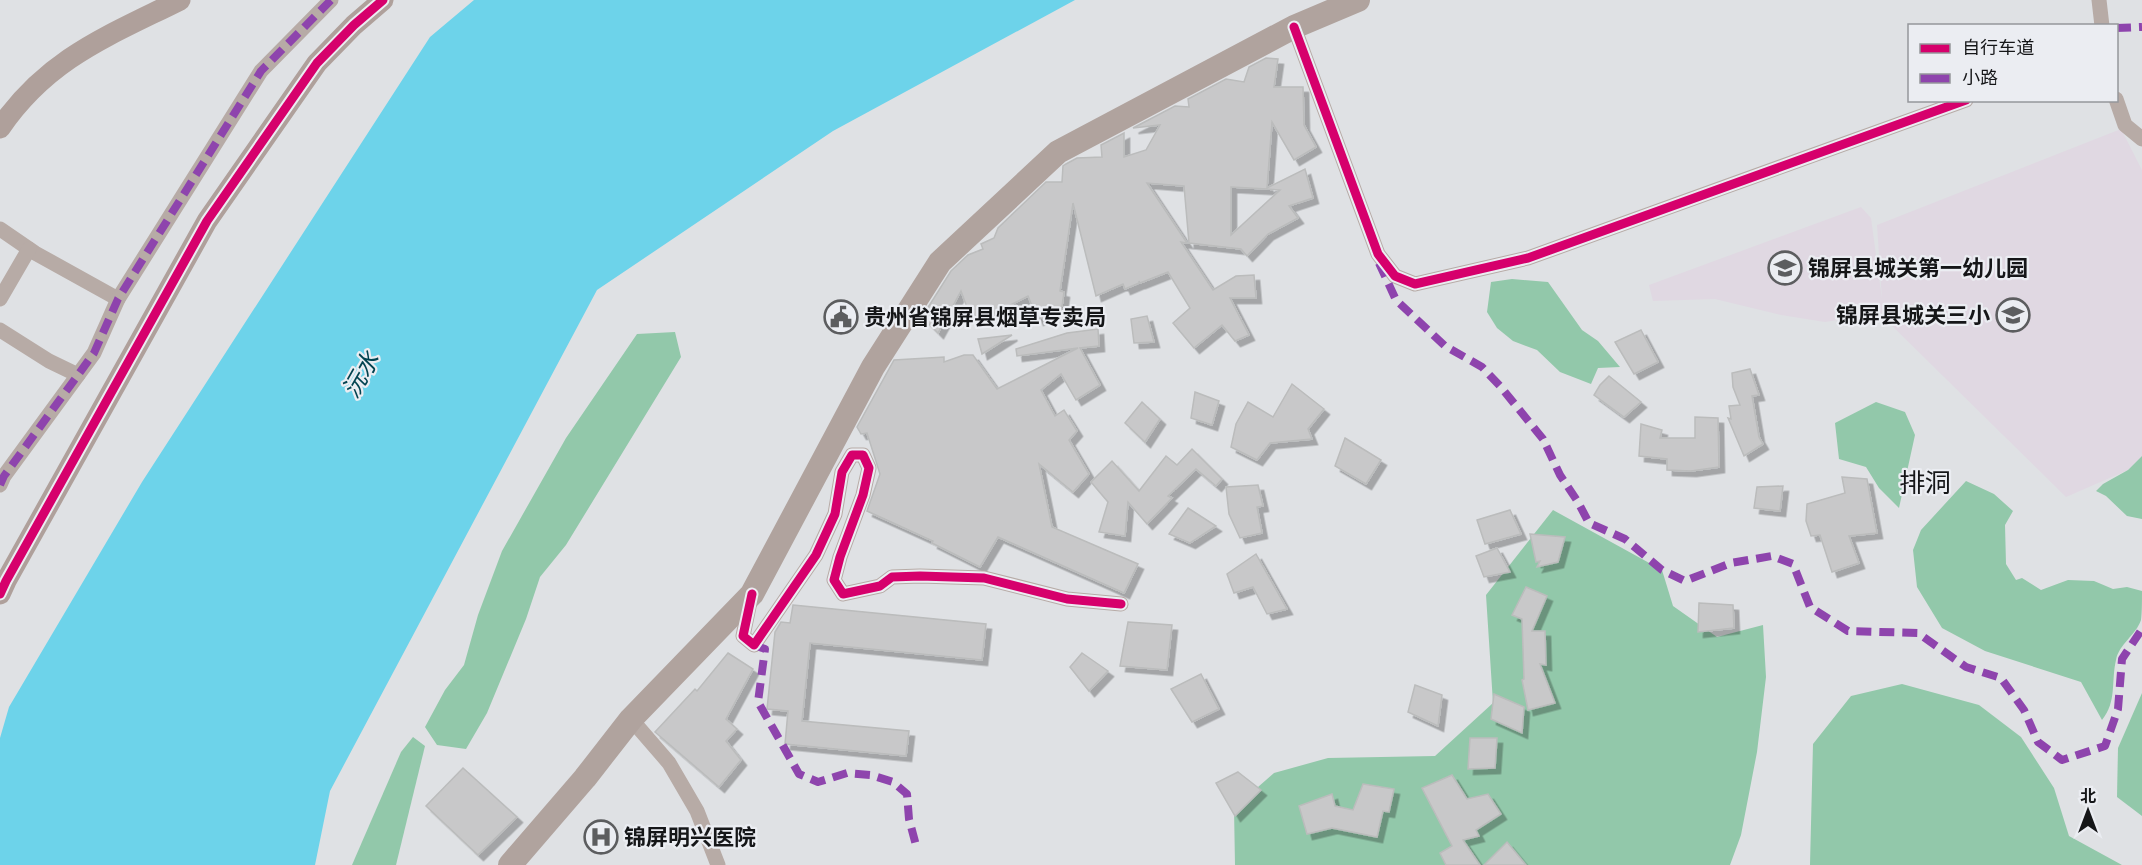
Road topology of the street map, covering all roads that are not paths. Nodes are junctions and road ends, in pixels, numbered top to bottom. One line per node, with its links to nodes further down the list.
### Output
1 (180, 0): 10 (street)
2 (331, 0): 15 (street)
3 (383, 0): 19 (street)
4 (1358, 0): 7 (main road)
5 (2099, 0): 6 (street)
6 (2102, 24)
7 (1294, 27): 8 (street); 20 (main road)
8 (1960, 102)
9 (2117, 102): 11 (street)
10 (0, 128)
11 (2142, 139)
12 (0, 228): 13 (street)
13 (29, 249): 14 (street); 15 (street)
14 (0, 299)
15 (118, 299): 17 (street)
16 (0, 330): 17 (street)
17 (78, 375): 18 (street)
18 (0, 485)
19 (0, 594)
20 (752, 594): 21 (street); 22 (main road)
21 (1121, 604)
22 (631, 719): 23 (main road); 24 (street)
23 (510, 865)
24 (718, 865)

